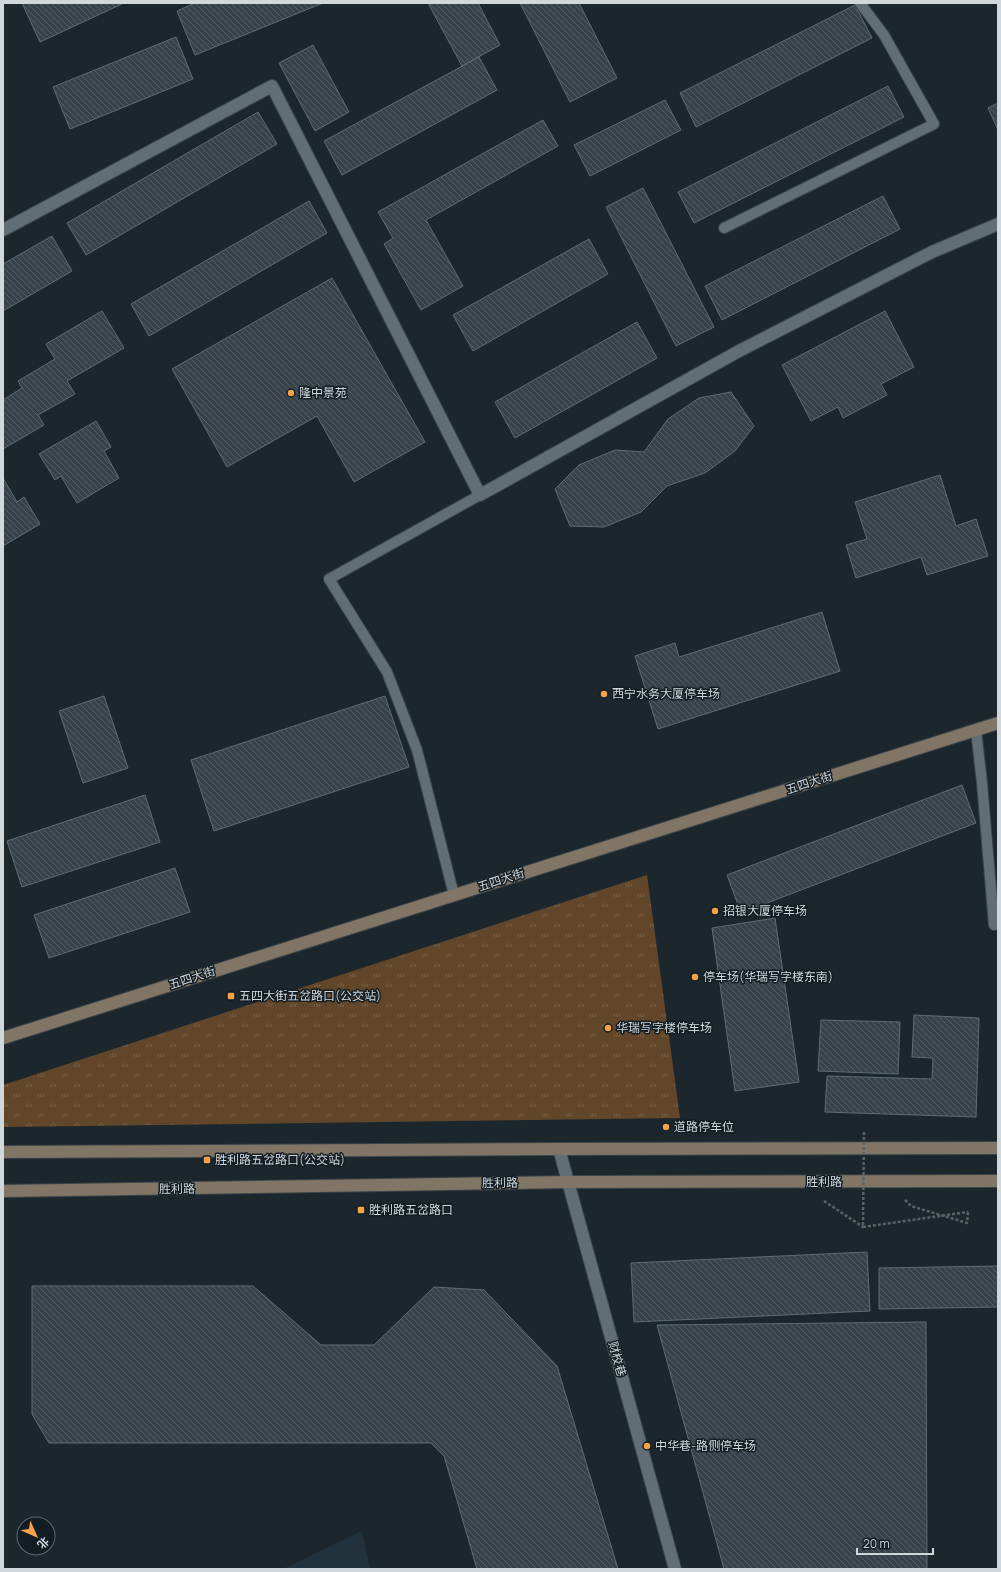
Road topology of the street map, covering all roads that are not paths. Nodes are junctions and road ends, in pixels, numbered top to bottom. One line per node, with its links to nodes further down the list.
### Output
1 (860, 3): 3 (lane)
2 (998, 224): 5 (street)
3 (724, 228)
4 (3, 230): 5 (street)
5 (480, 495): 8 (lane)
6 (998, 723): 7 (main road, 五四大街)
7 (976, 730): 8 (main road, 五四大街); 9 (lane)
8 (454, 895): 10 (main road, 五四大街)
9 (994, 925)
10 (3, 1038)
11 (998, 1148): 12 (main road)
12 (559, 1149): 13 (main road); 15 (street, 财校巷)
13 (3, 1152)
14 (998, 1181): 15 (main road, 胜利路)
15 (568, 1182): 16 (main road, 胜利路); 17 (street, 财校巷)
16 (3, 1192)
17 (675, 1569)

